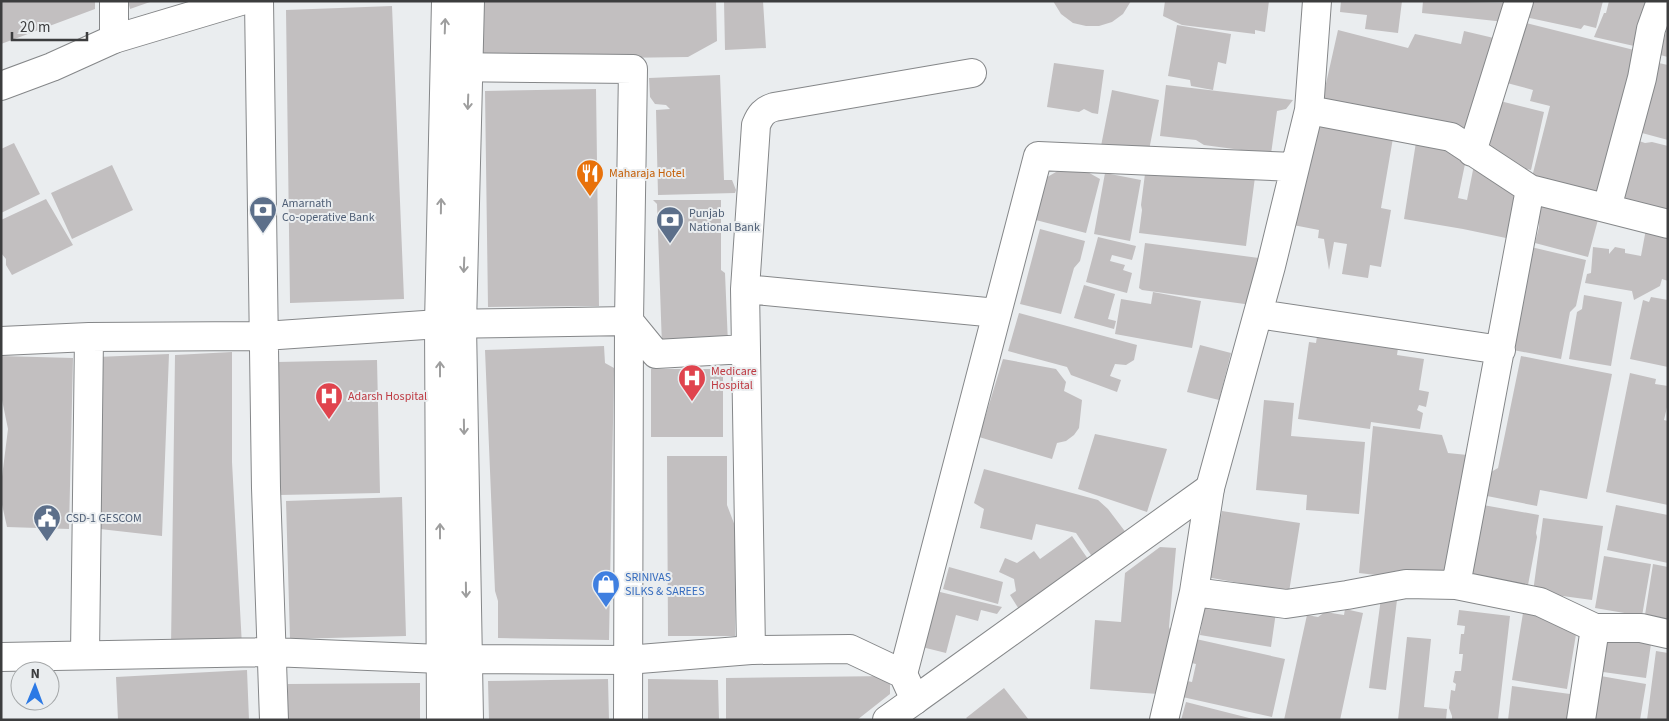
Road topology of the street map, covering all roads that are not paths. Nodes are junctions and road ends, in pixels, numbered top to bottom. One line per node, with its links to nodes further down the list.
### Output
1 (114, 1): 9 (street)
2 (240, 1): 9 (street)
3 (259, 1): 25 (street)
4 (446, 1): 10 (street, one-way to 4)
5 (470, 1): 10 (street)
6 (1317, 1): 13 (street)
7 (1519, 1): 14 (street)
8 (1661, 1): 17 (street)
9 (114, 39): 12 (street)
10 (457, 67): 22 (street); 23 (street)
11 (972, 73): 19 (street)
12 (1, 86)
13 (1308, 110): 14 (street); 15 (street)
14 (1472, 152): 16 (street)
15 (1295, 167): 20 (street); 21 (street)
16 (1530, 189): 17 (street); 28 (street)
17 (1606, 208): 18 (street)
18 (1668, 224)
19 (745, 289): 20 (street); 27 (street)
20 (997, 313): 40 (street)
21 (1258, 314): 28 (street); 29 (street)
22 (629, 320): 23 (street); 27 (street); 39 (street)
23 (451, 324): 25 (street); 38 (street)
24 (89, 336): 25 (street); 26 (street); 36 (street)
25 (264, 336): 35 (street)
26 (1, 341)
27 (746, 349): 34 (street)
28 (1501, 350): 30 (street)
29 (1210, 488): 31 (street); 41 (street)
30 (1456, 585): 31 (street); 32 (street)
31 (1194, 592): 47 (street)
32 (1595, 628): 33 (street); 48 (street)
33 (1668, 634)
34 (751, 650): 39 (street); 40 (street)
35 (271, 652): 36 (street); 38 (street); 42 (street)
36 (86, 655): 37 (street)
37 (1, 656)
38 (454, 659): 39 (street); 43 (street); 44 (street)
39 (628, 660): 45 (street)
40 (903, 674): 41 (street)
41 (915, 700): 46 (street)
42 (274, 720)
43 (441, 720)
44 (469, 720)
45 (628, 720)
46 (887, 720)
47 (1164, 720)
48 (1581, 720)

